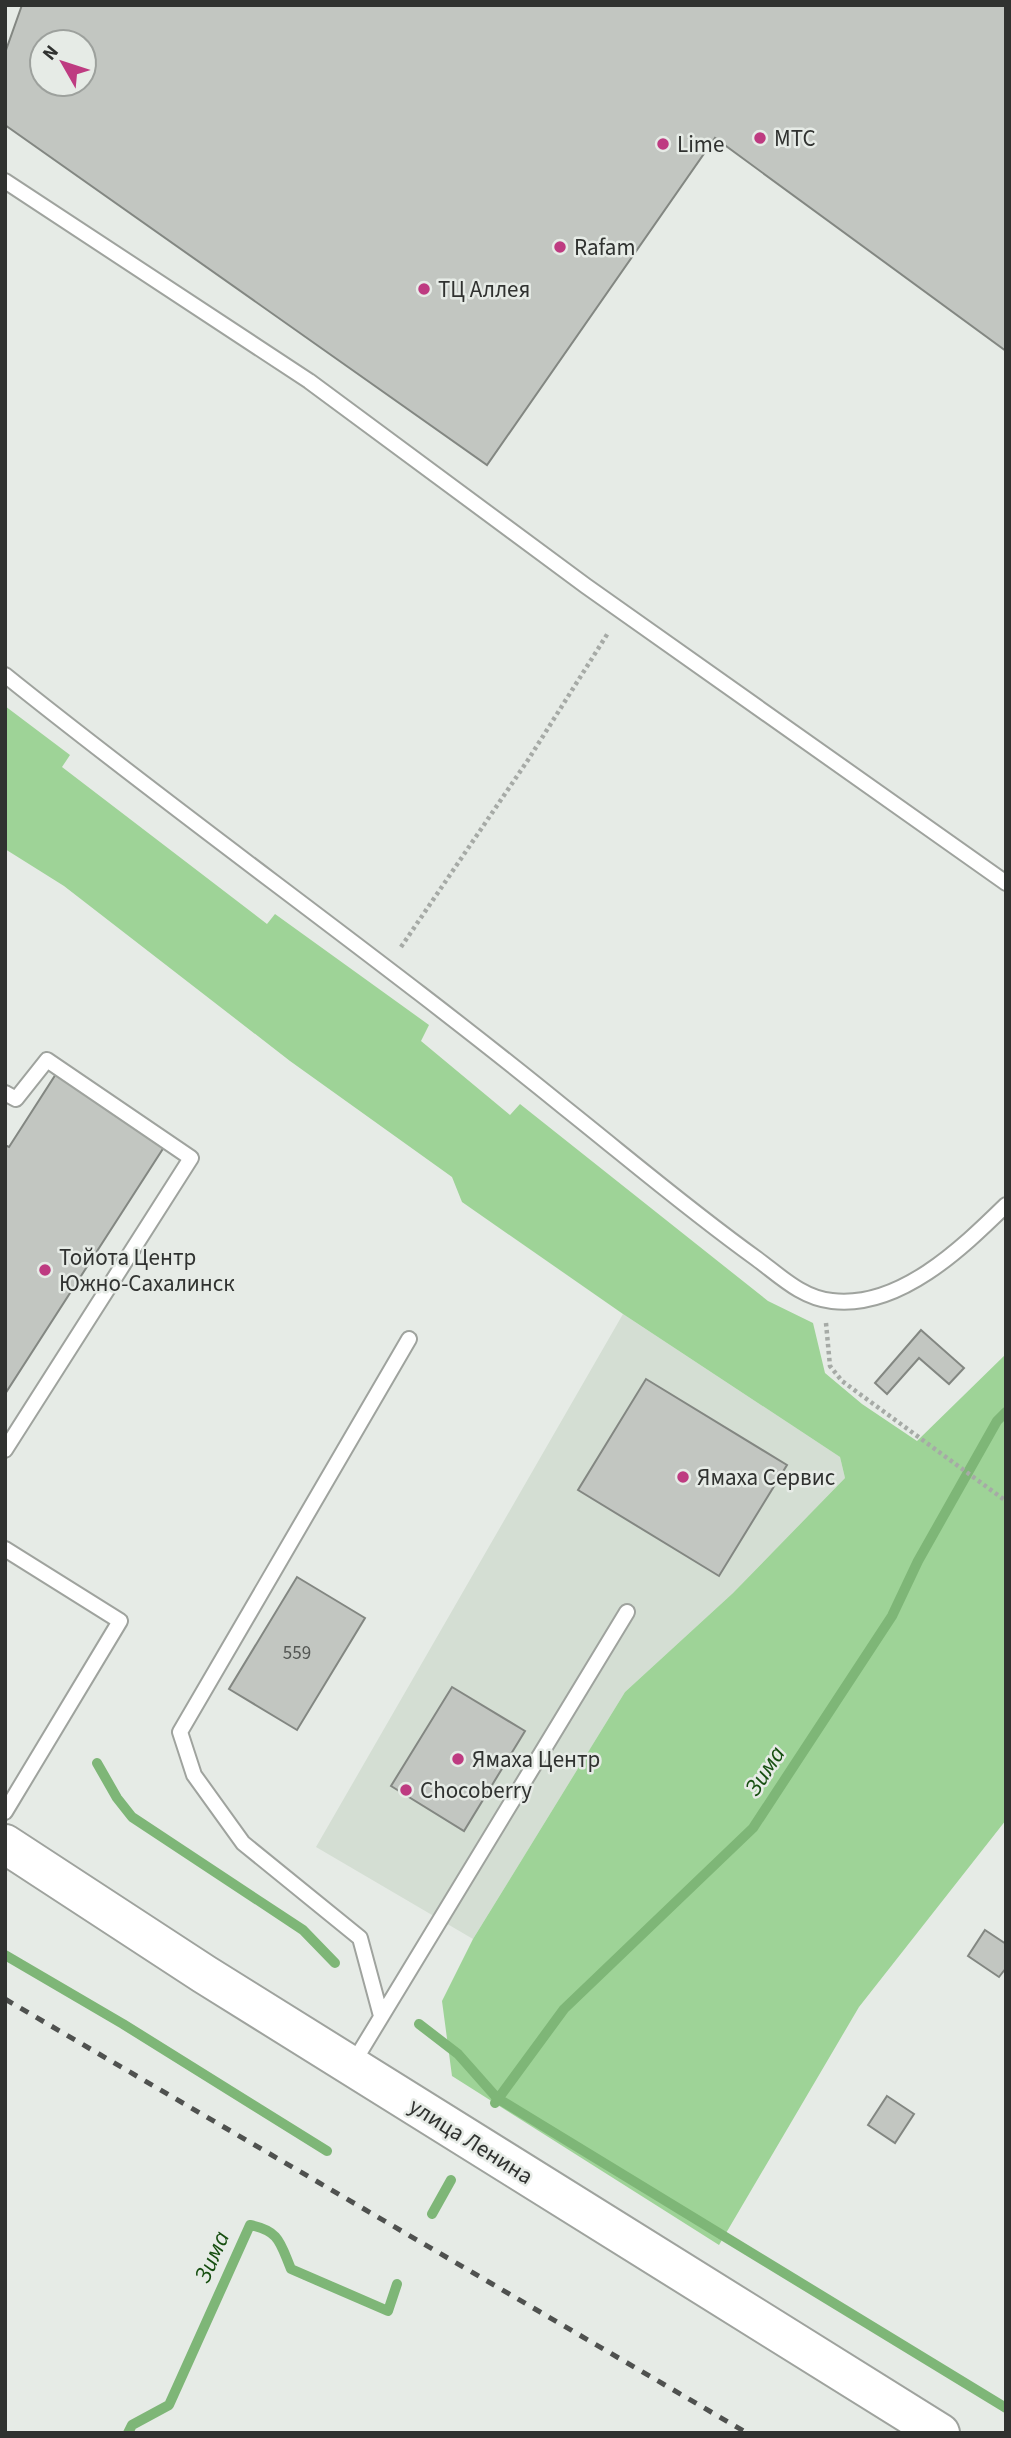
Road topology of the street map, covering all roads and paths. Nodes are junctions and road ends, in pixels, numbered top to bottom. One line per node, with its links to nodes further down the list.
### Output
1 (5, 181): 4 (lane)
2 (611, 628): 5 (path)
3 (5, 675): 8 (lane)
4 (1006, 883)
5 (396, 953)
6 (5, 1093): 10 (lane)
7 (1006, 1205): 8 (lane)
8 (828, 1301): 11 (path)
9 (409, 1339): 16 (lane)
10 (5, 1450)
11 (1006, 1501)
12 (5, 1549): 14 (lane)
13 (627, 1612): 16 (lane)
14 (5, 1812)
15 (5, 1844): 17 (main road, улица Ленина)
16 (381, 2017): 17 (lane)
17 (351, 2066): 18 (main road, улица Ленина)
18 (940, 2433)

